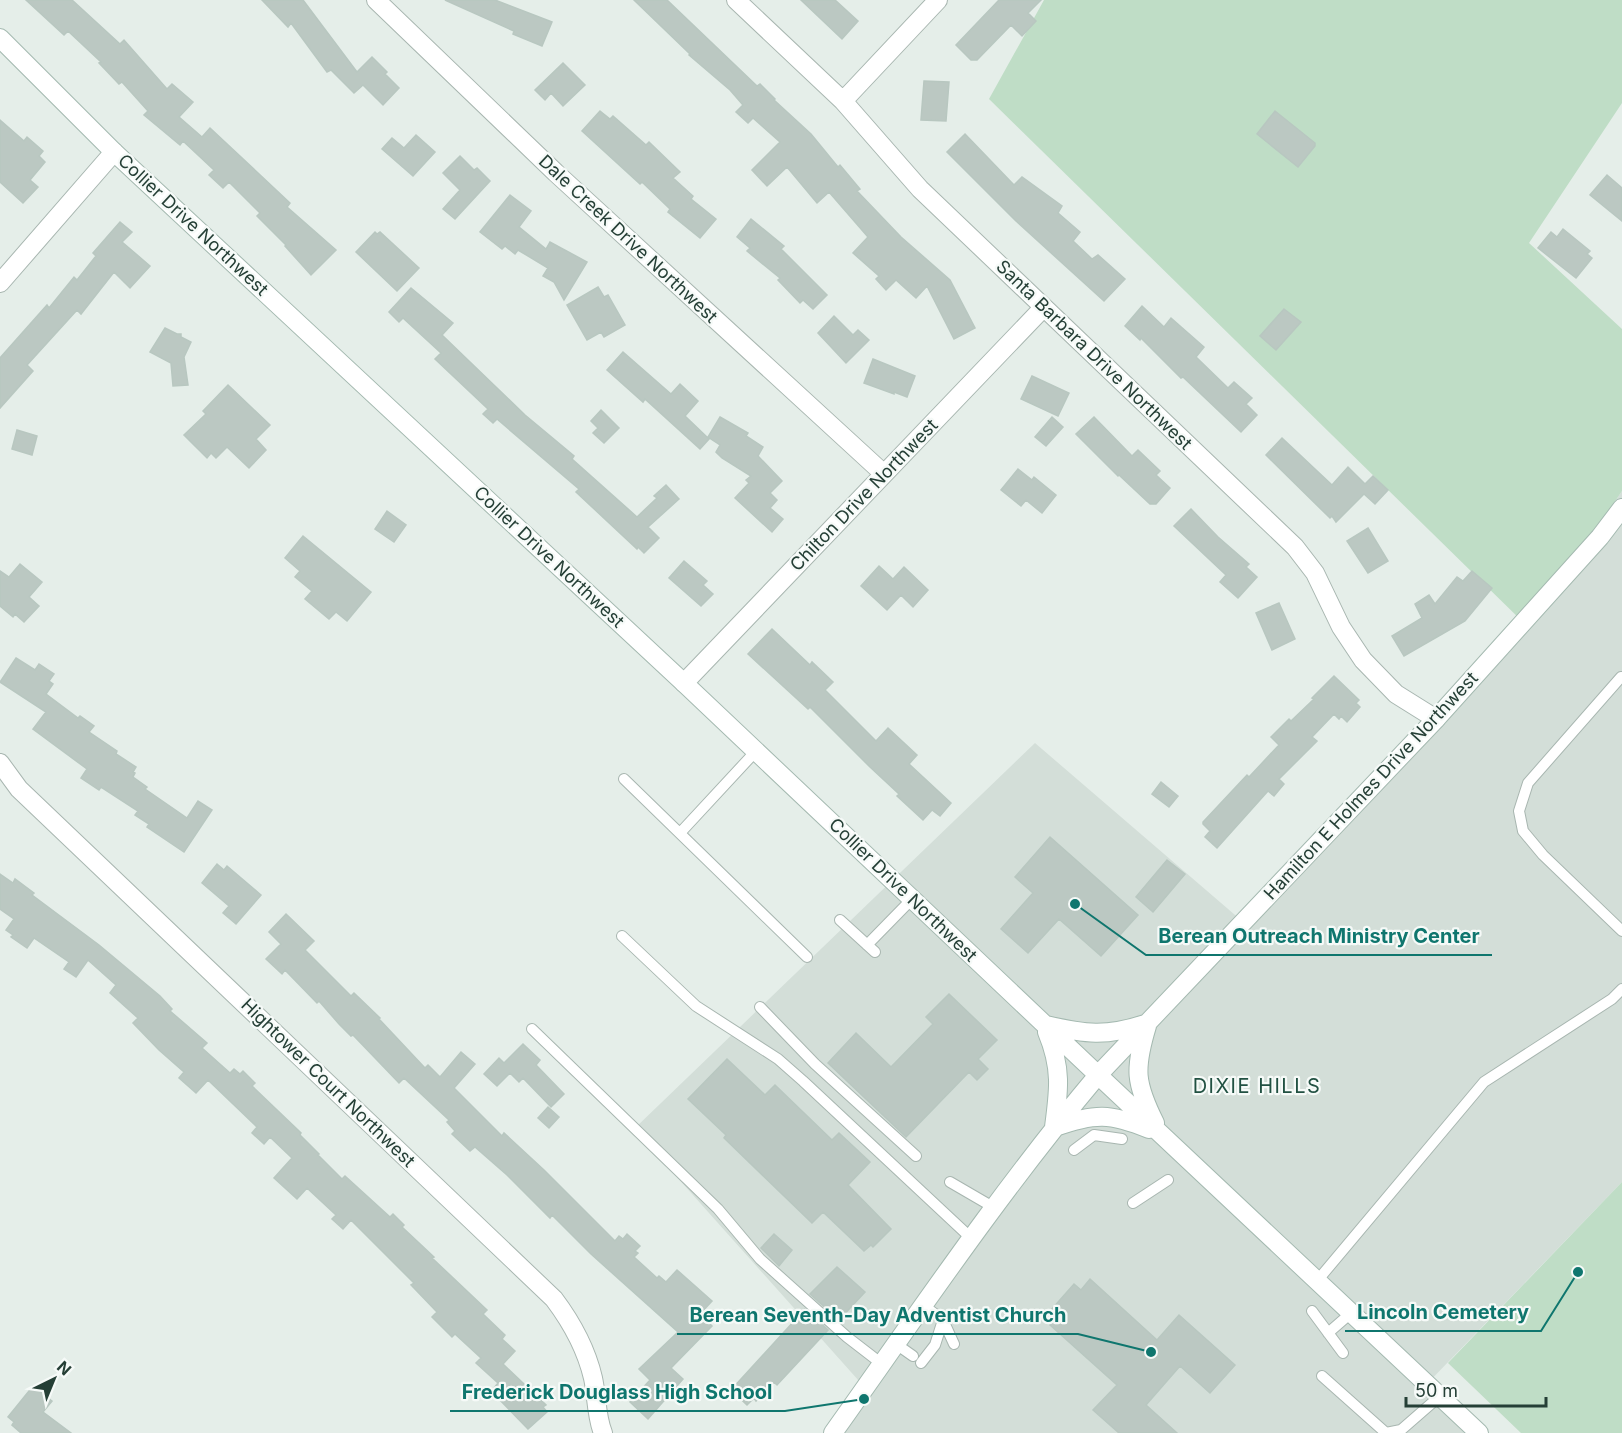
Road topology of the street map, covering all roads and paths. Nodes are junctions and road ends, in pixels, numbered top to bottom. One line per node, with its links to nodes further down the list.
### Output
1 (376, 0): 9 (main road, Dale Creek Drive Northwest)
2 (736, 0): 5 (main road, Santa Barbara Drive Northwest)
3 (938, 0): 5 (main road)
4 (0, 38): 6 (main road, Collier Drive Northwest)
5 (843, 101): 8 (main road, Santa Barbara Drive Northwest)
6 (114, 152): 7 (main road); 12 (main road, Collier Drive Northwest)
7 (0, 283)
8 (1043, 308): 9 (main road, Chilton Drive Northwest); 13 (main road, Santa Barbara Drive Northwest)
9 (884, 474): 12 (main road, Chilton Drive Northwest)
10 (1622, 508): 13 (main road, Hamilton E Holmes Drive Northwest)
11 (1621, 677): 20 (lane)
12 (684, 682): 14 (main road, Collier Drive Northwest)
13 (1436, 720): 25 (main road, Hamilton E Holmes Drive Northwest)
14 (756, 751): 17 (lane); 18 (main road, Collier Drive Northwest)
15 (0, 763): 51 (main road, Hightower Court Northwest)
16 (624, 778): 17 (lane)
17 (680, 833): 22 (lane)
18 (912, 899): 19 (lane); 26 (main road, Collier Drive Northwest)
19 (840, 920)
20 (1622, 931)
21 (622, 936): 38 (lane)
22 (807, 957)
23 (1622, 989): 39 (lane)
24 (760, 1007): 33 (lane)
25 (1148, 1023): 26 (main road); 28 (main road, Hamilton E Holmes Drive Northwest); 30 (main road)
26 (1044, 1024): 28 (main road, Collier Drive Northwest); 29 (main road)
27 (532, 1029): 48 (lane)
28 (1098, 1075): 29 (main road, Hamilton E Holmes Drive Northwest); 30 (main road, Collier Drive Northwest)
29 (1054, 1127): 30 (main road); 37 (main road, Hamilton E Holmes Drive Northwest)
30 (1159, 1133): 39 (main road, Collier Drive Northwest)
31 (1122, 1139): 32 (lane)
32 (1074, 1150)
33 (916, 1156)
34 (1168, 1180): 36 (lane)
35 (950, 1182): 37 (lane)
36 (1133, 1203)
37 (993, 1207): 38 (main road, Hamilton E Holmes Drive Northwest)
38 (970, 1239): 40 (main road, Hamilton E Holmes Drive Northwest)
39 (1317, 1281): 42 (main road, Collier Drive Northwest)
40 (923, 1305): 43 (lane); 45 (main road, Hamilton E Holmes Drive Northwest)
41 (1312, 1311): 44 (lane)
42 (1351, 1313): 44 (lane); 50 (main road, Collier Drive Northwest)
43 (943, 1320): 45 (lane); 46 (lane)
44 (1328, 1333): 47 (lane)
45 (896, 1344): 48 (main road, Hamilton E Holmes Drive Northwest)
46 (954, 1344)
47 (1343, 1353)
48 (882, 1364): 52 (main road, Hamilton E Holmes Drive Northwest)
49 (1322, 1376): 53 (lane)
50 (1440, 1396): 53 (lane); 54 (main road, Collier Drive Northwest)
51 (603, 1433)
52 (833, 1433)
53 (1386, 1433)
54 (1479, 1433)

